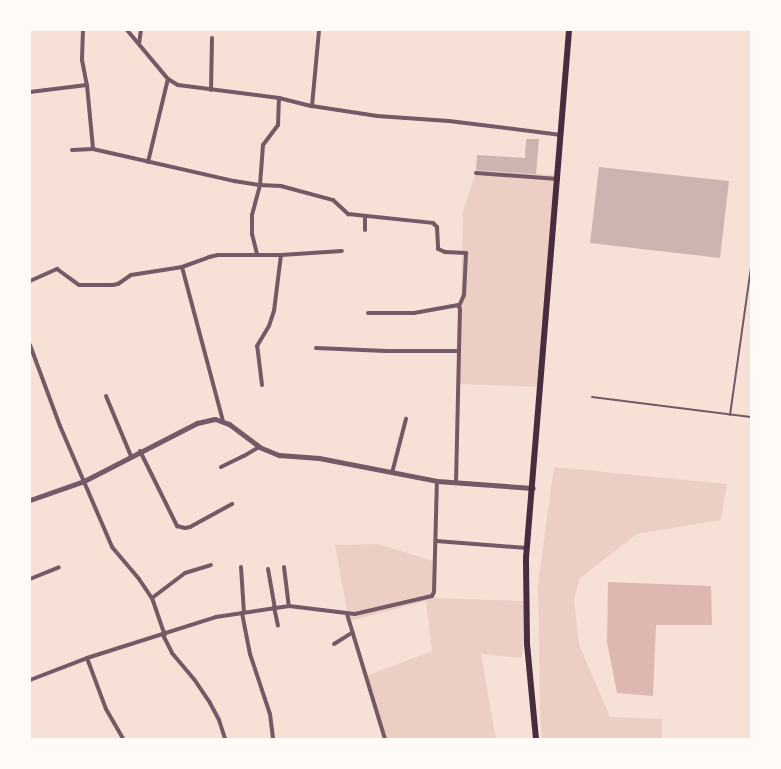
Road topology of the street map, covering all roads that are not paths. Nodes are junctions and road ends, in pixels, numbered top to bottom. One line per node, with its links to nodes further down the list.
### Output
1 (83, 30): 9 (street)
2 (127, 30): 7 (street)
3 (141, 30): 7 (street)
4 (319, 30): 13 (street)
5 (569, 30): 14 (main road)
6 (212, 38): 10 (street)
7 (139, 44): 8 (street)
8 (168, 79): 10 (street); 17 (street)
9 (87, 85): 11 (street); 15 (street)
10 (211, 90): 12 (street)
11 (30, 92)
12 (280, 98): 13 (street); 20 (street)
13 (312, 106): 14 (street)
14 (562, 135): 19 (main road)
15 (92, 149): 16 (street); 17 (street)
16 (72, 150)
17 (148, 162): 20 (street)
18 (476, 173): 19 (street)
19 (558, 179): 49 (main road)
20 (260, 185): 21 (street); 24 (street)
21 (366, 217): 22 (street); 29 (street)
22 (365, 230)
23 (342, 251): 25 (street)
24 (257, 254): 25 (street); 26 (street)
25 (281, 255): 34 (street)
26 (182, 267): 28 (street); 40 (street)
27 (751, 268): 37 (lane)
28 (30, 281)
29 (459, 306): 30 (street); 33 (street)
30 (368, 313)
31 (30, 345): 46 (street)
32 (316, 348): 33 (street)
33 (459, 351): 48 (street)
34 (262, 384)
35 (106, 396): 43 (street)
36 (592, 397): 37 (lane)
37 (730, 415): 38 (lane)
38 (751, 417)
39 (406, 419): 45 (street)
40 (223, 421): 41 (street); 42 (street)
41 (259, 447): 44 (street); 45 (street)
42 (140, 451): 43 (street); 51 (street)
43 (131, 456): 46 (street)
44 (221, 467)
45 (392, 473): 47 (street)
46 (84, 481): 50 (street); 60 (street)
47 (437, 481): 48 (street); 52 (street)
48 (456, 483): 49 (street)
49 (533, 488): 53 (main road)
50 (30, 500)
51 (232, 504)
52 (436, 541): 53 (street); 64 (street)
53 (527, 548): 75 (main road)
54 (211, 565): 60 (street)
55 (59, 567): 59 (street)
56 (241, 567): 63 (street)
57 (284, 567): 61 (street)
58 (268, 569): 62 (street)
59 (30, 580)
60 (152, 598): 67 (street)
61 (289, 606): 62 (street); 64 (street)
62 (274, 607): 63 (street); 65 (street)
63 (243, 613): 67 (street); 73 (street)
64 (347, 614): 66 (street)
65 (278, 626)
66 (353, 632): 68 (street); 74 (street)
67 (164, 635): 69 (street); 72 (street)
68 (334, 644)
69 (87, 658): 70 (street); 71 (street)
70 (30, 680)
71 (123, 739)
72 (225, 739)
73 (273, 739)
74 (384, 739)
75 (536, 739)

